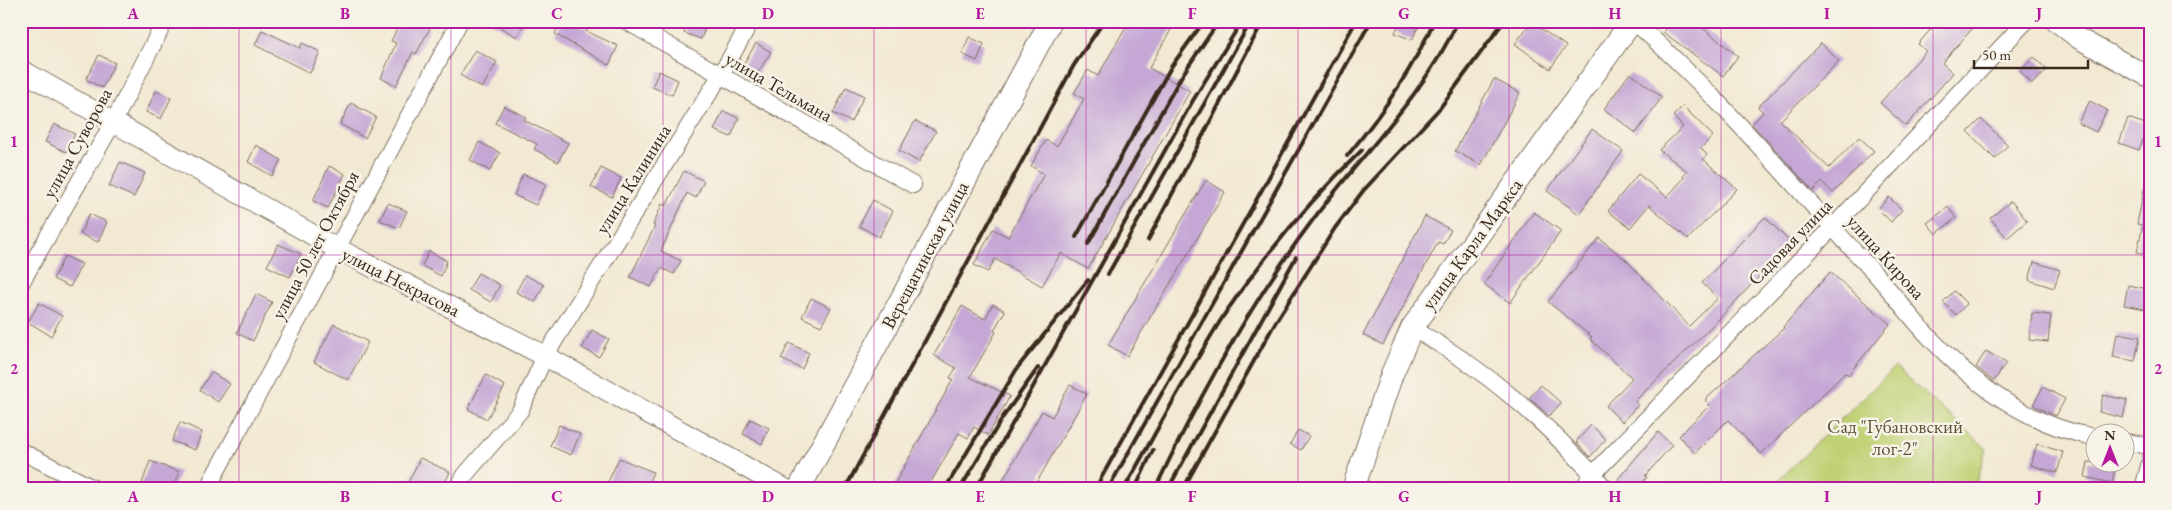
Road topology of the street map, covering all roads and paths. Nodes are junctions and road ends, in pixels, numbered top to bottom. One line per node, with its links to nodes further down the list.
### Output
1 (165, 21): 12 (street, улица Суворова)
2 (460, 21): 15 (street, улица 50 лет Октября)
3 (626, 21): 10 (street, улица Тельмана)
4 (751, 21): 10 (street, улица Калинина)
5 (1051, 21): 29 (main road, Верещагинская улица)
6 (1632, 21): 14 (street, улица Кирова); 17 (main road, улица Карла Маркса)
7 (2026, 21): 14 (street, Садовая улица)
8 (2056, 21): 11 (street)
9 (21, 70): 12 (street, улица Некрасова)
10 (720, 76): 13 (street, улица Тельмана); 18 (street, улица Калинина)
11 (2151, 78)
12 (114, 121): 15 (street, улица Некрасова); 16 (street, улица Суворова)
13 (913, 186)
14 (1832, 228): 19 (street, улица Кирова); 24 (street, Садовая улица)
15 (336, 248): 18 (street, улица Некрасова); 26 (street, улица 50 лет Октября)
16 (21, 283)
17 (1412, 328): 24 (street); 30 (main road, улица Карла Маркса)
18 (545, 356): 27 (street, улица Калинина); 28 (street, улица Некрасова)
19 (2084, 434)
20 (2134, 443): 21 (street)
21 (2151, 446)
22 (21, 451): 25 (street)
23 (2151, 458): 33 (street)
24 (1593, 474): 31 (street, Садовая улица); 32 (street)
25 (95, 489)
26 (207, 489)
27 (457, 489)
28 (785, 489)
29 (799, 489)
30 (1353, 489)
31 (1582, 489)
32 (1606, 489)
33 (2143, 489)

